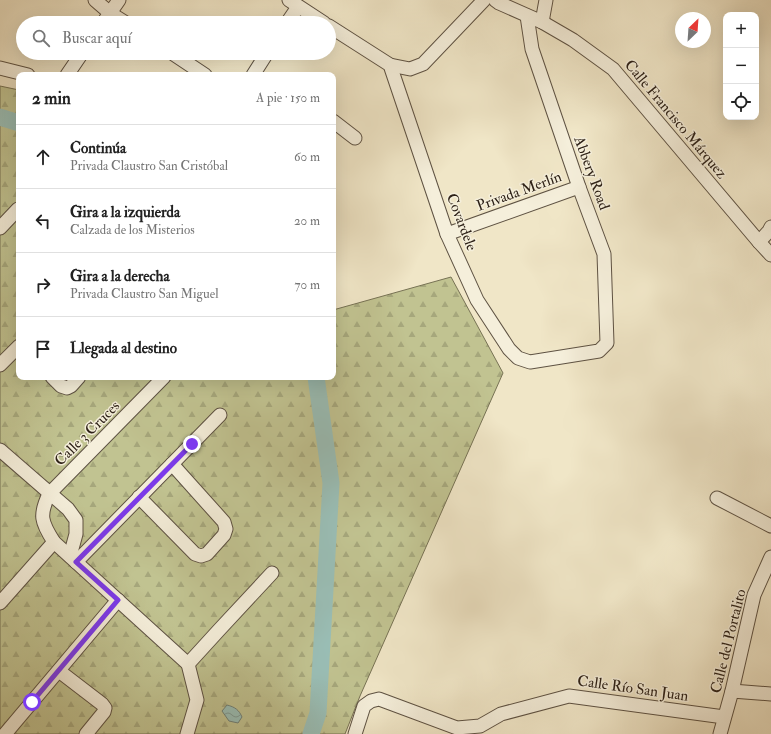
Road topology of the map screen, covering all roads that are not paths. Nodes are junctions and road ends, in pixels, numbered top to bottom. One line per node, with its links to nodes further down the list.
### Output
1 (95, 0): 7 (street)
2 (119, 0): 8 (street)
3 (484, 0): 17 (street)
4 (494, 0): 11 (street, Calle Francisco Márquez)
5 (546, 0): 12 (street)
6 (293, 3): 9 (street); 10 (street)
7 (106, 16)
8 (108, 16)
9 (289, 16)
10 (313, 16)
11 (528, 16): 12 (street, Calle Francisco Márquez); 25 (street, Abbery Road)
12 (542, 22): 30 (street, Calle Francisco Márquez)
13 (336, 30): 17 (street)
14 (77, 60): 20 (street)
15 (182, 60): 21 (street)
16 (263, 60): 22 (street)
17 (390, 65): 29 (street, Covardele)
18 (0, 68): 19 (street)
19 (16, 72)
20 (69, 72)
21 (200, 72)
22 (255, 72)
23 (336, 123): 24 (street)
24 (355, 138)
25 (579, 187): 29 (street, Privada Merlín); 32 (street, Abbery Road)
26 (16, 211): 28 (street)
27 (771, 227): 30 (street)
28 (0, 228)
29 (448, 234): 32 (street, Covardele)
30 (759, 242): 31 (street, Calle Francisco Márquez)
31 (771, 255)
32 (607, 343)
33 (16, 349): 34 (street)
34 (0, 365)
35 (55, 380): 36 (street)
36 (76, 380)
37 (161, 380): 41 (street, Calle 3 Cruces)
38 (220, 415): 40 (street)
39 (1, 454): 41 (street)
40 (172, 464): 42 (street); 42 (street)
41 (50, 494): 45 (street); 47 (street)
42 (139, 497): 47 (street)
43 (717, 498): 44 (street)
44 (771, 526)
45 (54, 542): 47 (street); 50 (street)
46 (771, 557): 53 (street, Calle del Portalito)
47 (73, 559): 49 (street)
48 (272, 573): 51 (street)
49 (118, 600): 51 (street); 52 (street)
50 (0, 603)
51 (188, 664): 58 (street)
52 (59, 671): 56 (street); 57 (street)
53 (732, 691): 54 (street); 55 (street, Calle del Portalito)
54 (771, 694)
55 (724, 717): 59 (street, Calle Río San Juan); 60 (street, Calle del Portalito)
56 (5, 734)
57 (86, 734)
58 (187, 734)
59 (355, 734)
60 (720, 734)

